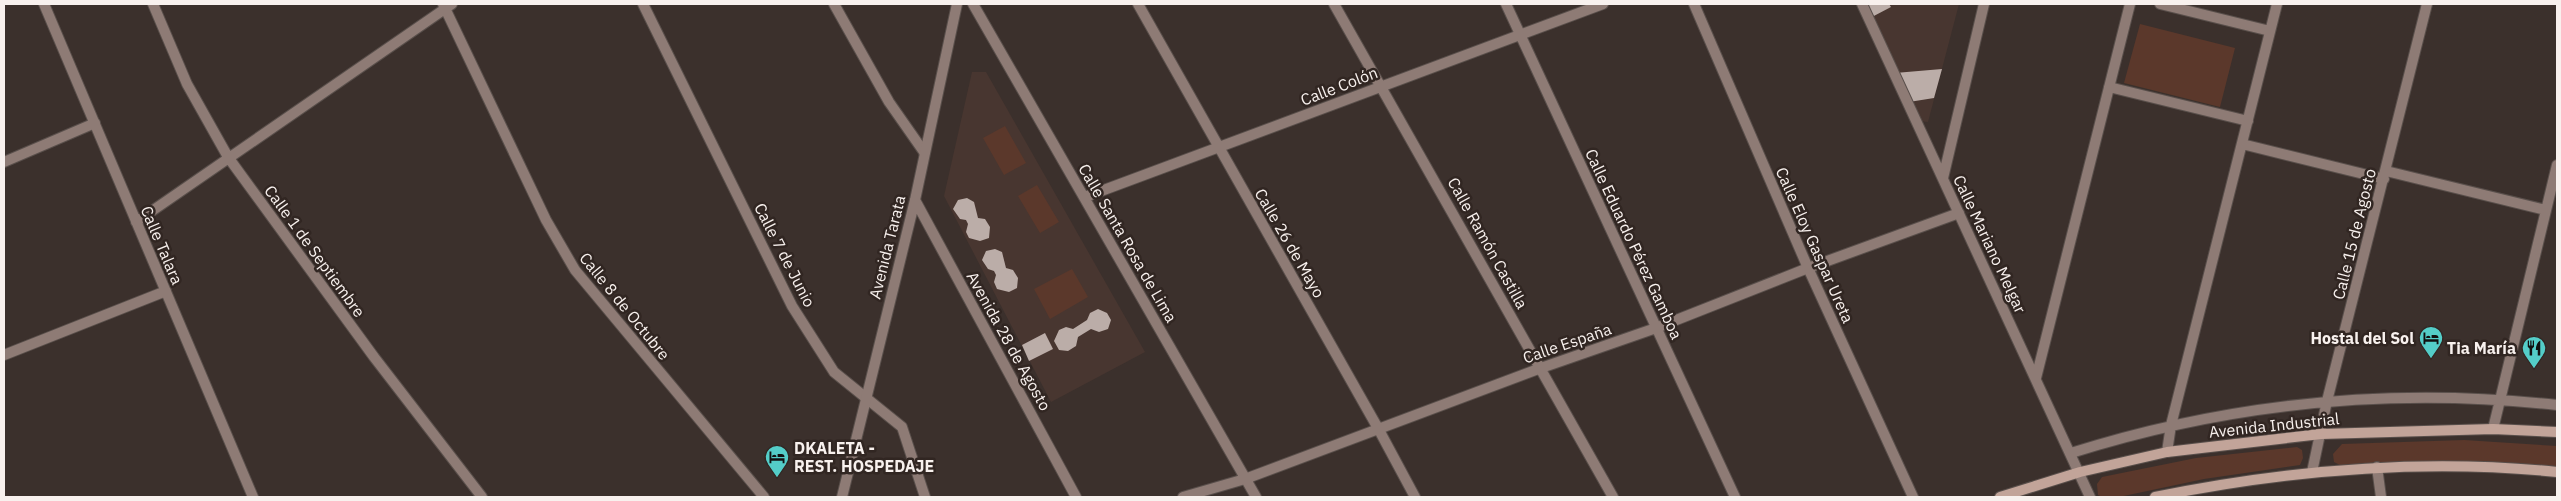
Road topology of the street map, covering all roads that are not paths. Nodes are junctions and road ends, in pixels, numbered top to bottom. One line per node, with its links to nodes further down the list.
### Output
1 (44, 4): 24 (street, Calle Talara)
2 (154, 4): 28 (street, Calle 1 de Septiembre)
3 (643, 4): 44 (street, Calle 7 de Junio)
4 (834, 4): 27 (street)
5 (957, 4): 27 (street, Avenida Tarata)
6 (973, 4): 33 (street, Calle Santa Rosa de Lima)
7 (1138, 4): 26 (street, Calle 26 de Mayo)
8 (1334, 4): 21 (street, Calle Ramón Castilla)
9 (1506, 4): 20 (street, Calle Eduardo Pérez Gamboa)
10 (1603, 4): 20 (street, Calle Colón)
11 (1694, 4): 38 (street, Calle Eloy Gaspar Ureta)
12 (1862, 4): 32 (street, Calle Mariano Melgar)
13 (1984, 4): 32 (street)
14 (2130, 4): 22 (street)
15 (2160, 4): 19 (street)
16 (2277, 4): 19 (street)
17 (2427, 4): 31 (street, Calle 15 de Agosto)
18 (447, 5): 28 (street); 62 (street, Calle 8 de Octubre)
19 (2270, 31): 23 (street)
20 (1520, 34): 21 (street, Calle Colón); 40 (street, Calle Eduardo Pérez Gamboa)
21 (1382, 85): 26 (street, Calle Colón); 42 (street, Calle Ramón Castilla)
22 (2109, 87): 23 (street); 43 (street)
23 (2248, 121): 25 (street)
24 (95, 123): 29 (street); 37 (street, Calle Talara)
25 (2242, 144): 31 (street); 48 (street)
26 (1218, 147): 33 (street, Calle Colón); 50 (street, Calle 26 de Mayo)
27 (924, 152): 34 (street, Avenida Tarata)
28 (228, 157): 37 (street); 61 (street, Calle 1 de Septiembre)
29 (4, 162)
30 (2557, 166): 35 (street)
31 (2385, 175): 35 (street); 46 (street, Calle 15 de Agosto)
32 (1943, 178): 36 (street, Calle Mariano Melgar)
33 (1085, 197): 59 (street, Calle Santa Rosa de Lima)
34 (914, 200): 44 (street, Avenida Tarata); 65 (street, Avenida 28 de Agosto)
35 (2546, 210): 45 (street)
36 (1959, 213): 38 (street, Calle España); 43 (street, Calle Mariano Melgar)
37 (136, 222): 39 (street, Calle Talara)
38 (1808, 268): 40 (street, Calle España); 71 (street, Calle Eloy Gaspar Ureta)
39 (166, 291): 41 (street); 60 (street, Calle Talara)
40 (1656, 328): 42 (street, Calle España); 70 (street, Calle Eduardo Pérez Gamboa)
41 (4, 355)
42 (1541, 368): 50 (street, Calle España); 69 (street, Calle Ramón Castilla)
43 (2036, 378): 54 (street, Calle Mariano Melgar)
44 (865, 397): 63 (street, Avenida Tarata); 64 (street, Calle 7 de Junio)
45 (2499, 400): 46 (street); 47 (street); 49 (street)
46 (2327, 401): 48 (street); 52 (street, Calle 15 de Agosto)
47 (2557, 405)
48 (2171, 425): 53 (street); 54 (street)
49 (2493, 429): 51 (main road, Avenida Industrial); 52 (main road, Avenida Industrial)
50 (1379, 430): 59 (street, Calle España); 68 (street, Calle 26 de Mayo)
51 (2557, 432)
52 (2321, 434): 53 (main road, Avenida Industrial); 57 (street, Calle 15 de Agosto)
53 (2166, 452): 56 (main road, Avenida Industrial)
54 (2071, 453): 56 (street, Calle Mariano Melgar)
55 (2377, 467): 57 (main road); 58 (main road); 75 (street)
56 (2080, 472): 72 (main road, Avenida Industrial); 73 (street, Calle Mariano Melgar)
57 (2312, 472): 74 (main road)
58 (2557, 472)
59 (1245, 478): 66 (street, Calle España); 67 (street, Calle Santa Rosa de Lima)
60 (253, 497)
61 (482, 497)
62 (764, 497)
63 (842, 497)
64 (925, 497)
65 (1076, 497)
66 (1183, 497)
67 (1256, 497)
68 (1415, 497)
69 (1613, 497)
70 (1735, 497)
71 (1913, 497)
72 (2000, 497)
73 (2090, 497)
74 (2155, 497)
75 (2381, 497)

